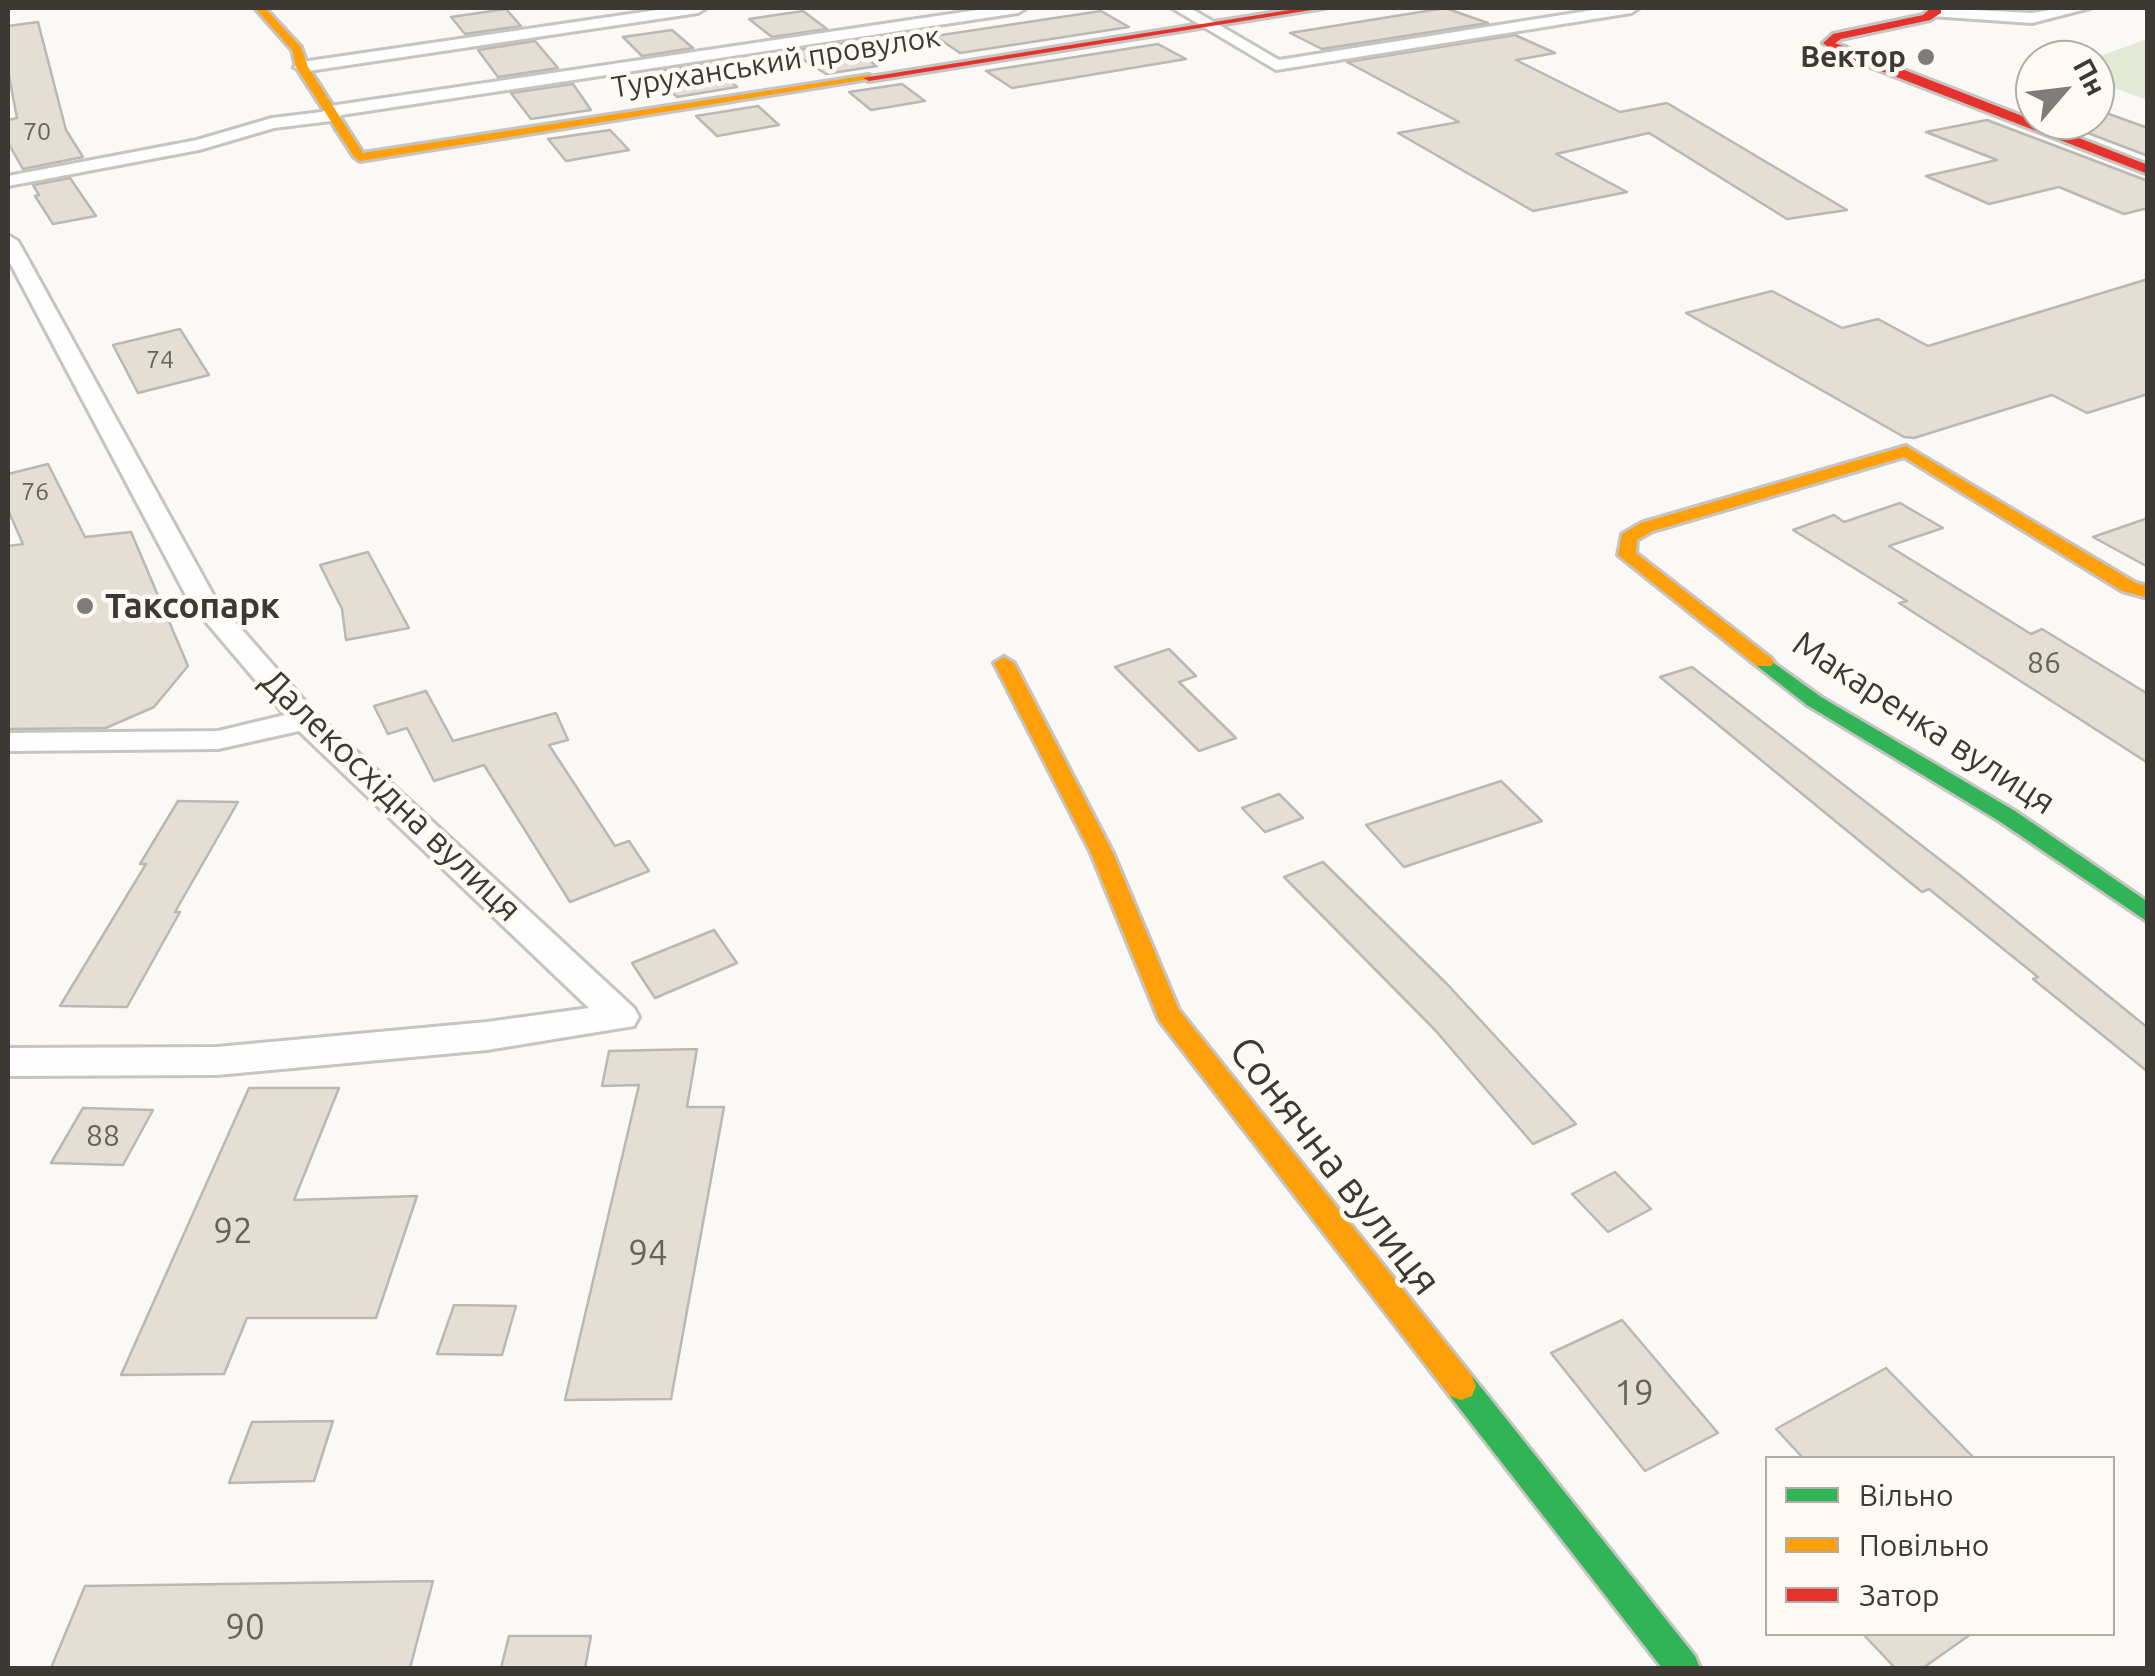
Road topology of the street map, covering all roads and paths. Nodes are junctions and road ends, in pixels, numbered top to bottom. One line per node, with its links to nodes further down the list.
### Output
1 (260, 8): 10 (street)
2 (698, 8): 10 (street)
3 (1018, 8): 11 (street)
4 (1180, 8): 9 (street)
5 (1319, 8): 9 (street, Туруханський провулок)
6 (1631, 8): 9 (street)
7 (2082, 8): 8 (street)
8 (1936, 10): 12 (street)
9 (1210, 26): 11 (street, Туруханський провулок)
10 (302, 67): 11 (street)
11 (332, 113): 13 (street)
12 (2148, 170)
13 (8, 182)
14 (8, 241): 17 (street, Далекосхідна вулиця)
15 (2148, 592): 19 (street, Макаренка вулиця)
16 (1004, 663): 21 (street, Сонячна вулиця)
17 (304, 720): 18 (street); 20 (street, Далекосхідна вулиця)
18 (8, 742)
19 (2148, 914)
20 (8, 1062)
21 (1684, 1668)

